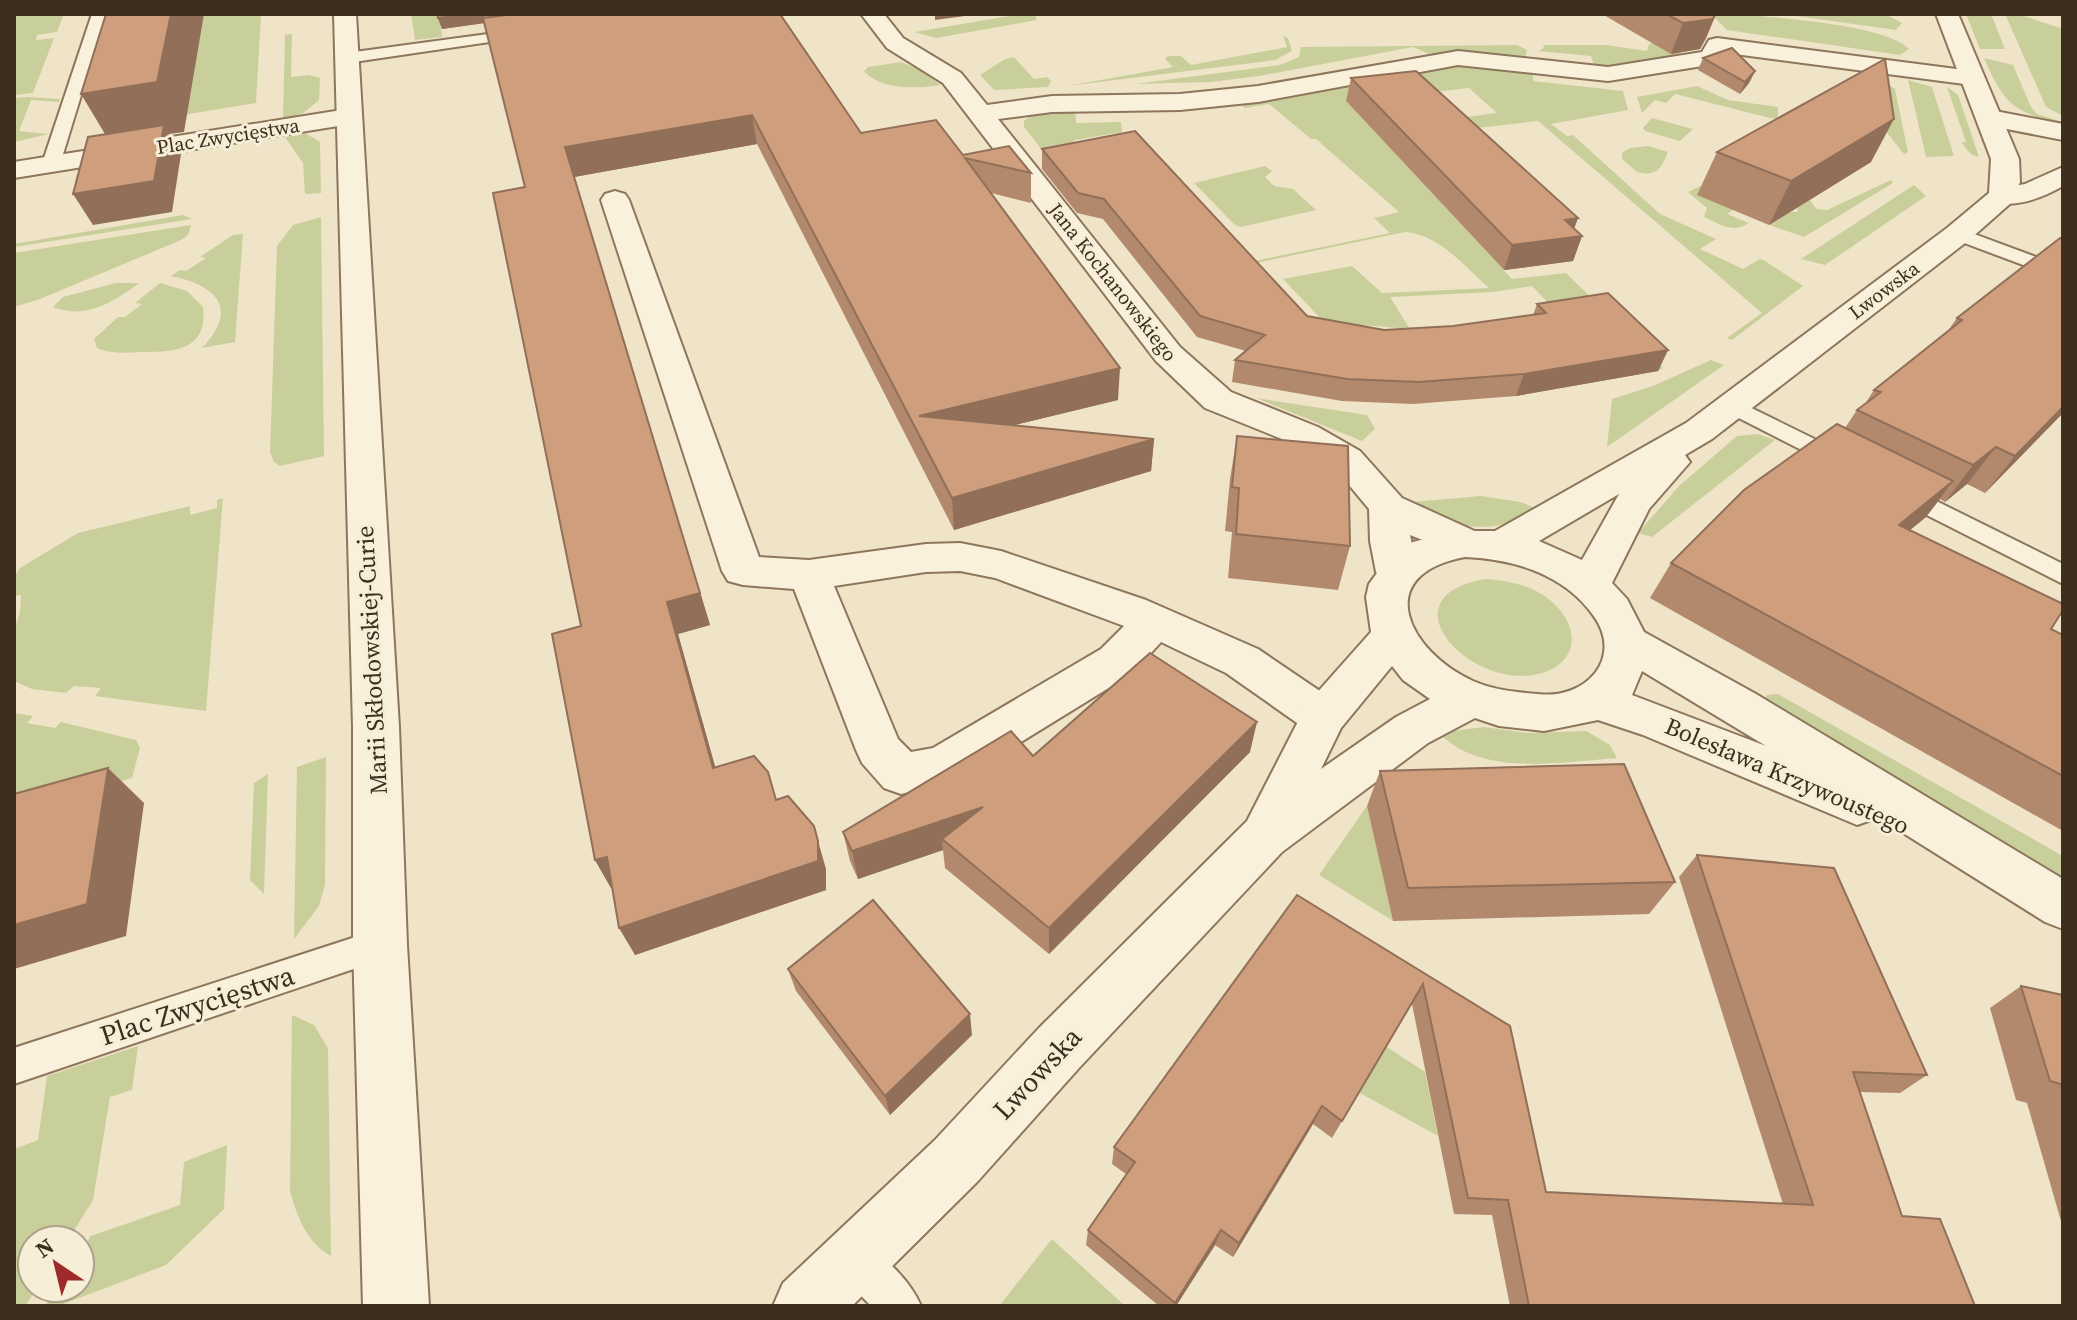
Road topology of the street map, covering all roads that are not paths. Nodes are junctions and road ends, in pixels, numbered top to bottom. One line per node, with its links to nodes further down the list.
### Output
1 (99, 14): 13 (lane)
2 (345, 14): 6 (street, Marii Skłodowskiej-Curie)
3 (872, 14): 8 (street, Jana Kochanowskiego)
4 (1947, 14): 7 (street)
5 (534, 32): 6 (lane)
6 (347, 58): 9 (street, Marii Skłodowskiej-Curie)
7 (1972, 78): 8 (street); 10 (street)
8 (982, 114): 22 (street, Jana Kochanowskiego)
9 (348, 117): 13 (street, Plac Zwycięstwa); 37 (street, Marii Skłodowskiej-Curie)
10 (1994, 128): 11 (street); 12 (street); 16 (street)
11 (2063, 132)
12 (2063, 154)
13 (51, 164): 14 (street, Plac Zwycięstwa)
14 (14, 170)
15 (2063, 175): 16 (street)
16 (2002, 196): 18 (street, Lwowska)
17 (615, 200): 25 (street)
18 (1958, 234): 19 (lane); 20 (street, Lwowska)
19 (2063, 274)
20 (1733, 406): 21 (street, Lwowska); 26 (lane)
21 (1699, 431): 23 (street, Lwowska); 27 (street, Lwowska)
22 (1388, 507): 23 (street, Jana Kochanowskiego); 24 (street)
23 (1484, 544): 24 (street); 27 (street)
24 (1397, 572): 29 (street)
25 (809, 575): 28 (street); 28 (street)
26 (2063, 575)
27 (1590, 586): 30 (street)
28 (1153, 623): 33 (street)
29 (1393, 636): 31 (street); 33 (street, Lwowska)
30 (1626, 642): 32 (street); 35 (street, Bolesława Krzywoustego)
31 (1468, 700): 32 (street); 34 (street, Lwowska)
32 (1595, 701): 35 (street, Bolesława Krzywoustego)
33 (1323, 717): 34 (street, Lwowska)
34 (1264, 837): 39 (street, Lwowska)
35 (1977, 855): 36 (street, Bolesława Krzywoustego)
36 (2063, 906)
37 (380, 945): 38 (lane, Plac Zwycięstwa); 40 (street, Marii Skłodowskiej-Curie)
38 (14, 1066)
39 (855, 1261): 41 (street, Lwowska); 42 (lane)
40 (396, 1306)
41 (806, 1306)
42 (900, 1306)

